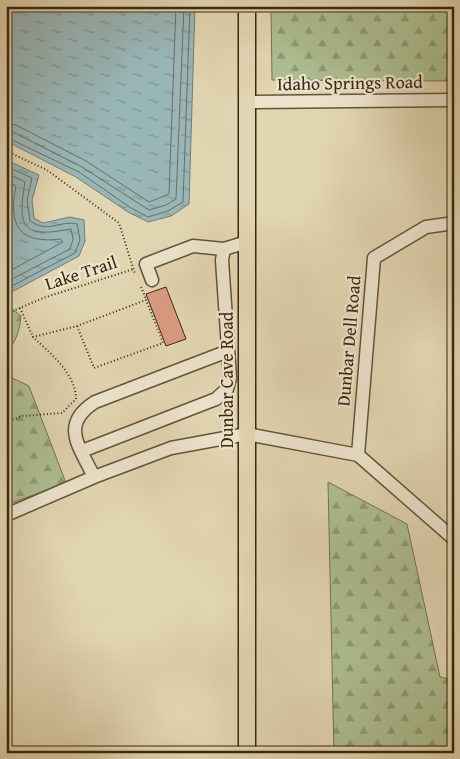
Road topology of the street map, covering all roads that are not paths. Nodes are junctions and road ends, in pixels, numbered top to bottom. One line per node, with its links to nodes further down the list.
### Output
1 (247, 6): 3 (main road, Dunbar Cave Road)
2 (454, 100): 3 (street, Idaho Springs Road)
3 (247, 102): 5 (main road, Dunbar Cave Road)
4 (454, 222): 11 (street, Dunbar Dell Road)
5 (247, 242): 6 (street); 9 (main road, Dunbar Cave Road)
6 (224, 249): 7 (street); 8 (street)
7 (152, 280)
8 (228, 351): 10 (street); 10 (street)
9 (247, 434): 11 (street); 12 (street); 15 (main road, Dunbar Cave Road)
10 (82, 451): 12 (street)
11 (358, 455): 14 (street)
12 (94, 477): 13 (street)
13 (6, 515)
14 (454, 539)
15 (248, 753)

